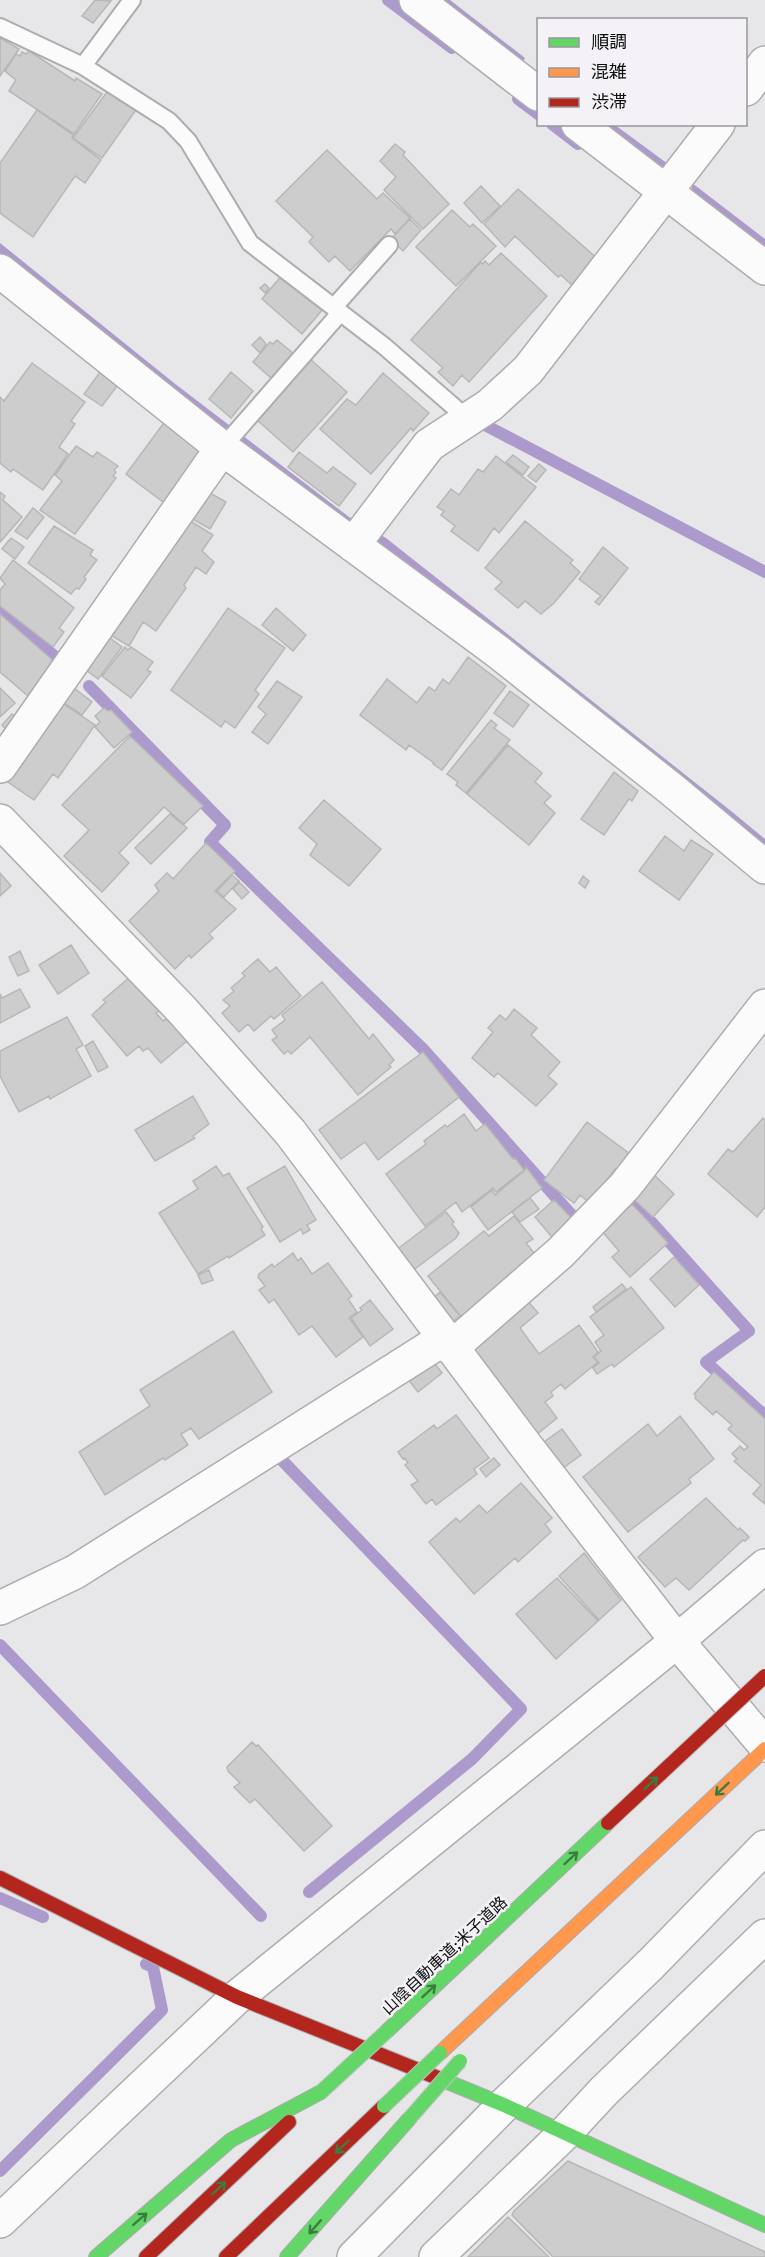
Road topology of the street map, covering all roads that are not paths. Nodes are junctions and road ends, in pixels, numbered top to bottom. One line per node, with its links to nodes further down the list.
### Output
1 (132, 0): 5 (lane)
2 (416, 0): 7 (street)
3 (0, 27): 5 (lane)
4 (765, 63): 6 (street)
5 (83, 66): 14 (lane)
6 (747, 88)
7 (537, 93)
8 (581, 126): 10 (street)
9 (716, 126): 10 (street)
10 (666, 192): 12 (street); 15 (street)
11 (390, 245): 14 (lane)
12 (765, 268)
13 (0, 272): 16 (street)
14 (337, 310): 15 (lane); 16 (lane)
15 (469, 420): 17 (street)
16 (230, 437): 17 (street); 18 (street)
17 (361, 534): 20 (street)
18 (0, 766)
19 (0, 821): 22 (street)
20 (765, 867)
21 (765, 1006): 22 (street)
22 (448, 1343): 24 (street); 25 (street)
23 (765, 1566): 25 (street)
24 (0, 1608)
25 (677, 1641): 27 (street); 32 (street)
26 (765, 1676): 35 (main road, 山陰自動車道;米子道路, one-way to 26, bridge)
27 (765, 1747): 30 (main road, one-way to 30)
28 (765, 1847): 36 (street)
29 (0, 1878): 32 (main road)
30 (592, 1909): 33 (main road); 42 (main road, one-way to 42, bridge)
31 (765, 1936): 37 (street)
32 (237, 1997): 36 (main road); 38 (street)
33 (491, 2025)
34 (464, 2057): 43 (main road, one-way to 43, bridge)
35 (321, 2092): 40 (main road, one-way to 35); 41 (main road, 山陰自動車道;米子道路, one-way to 35)
36 (504, 2105): 37 (main road); 44 (street)
37 (556, 2129): 39 (main road); 45 (street)
38 (2, 2214)
39 (765, 2224)
40 (96, 2257)
41 (146, 2257)
42 (226, 2257)
43 (287, 2257)
44 (354, 2257)
45 (435, 2257)

